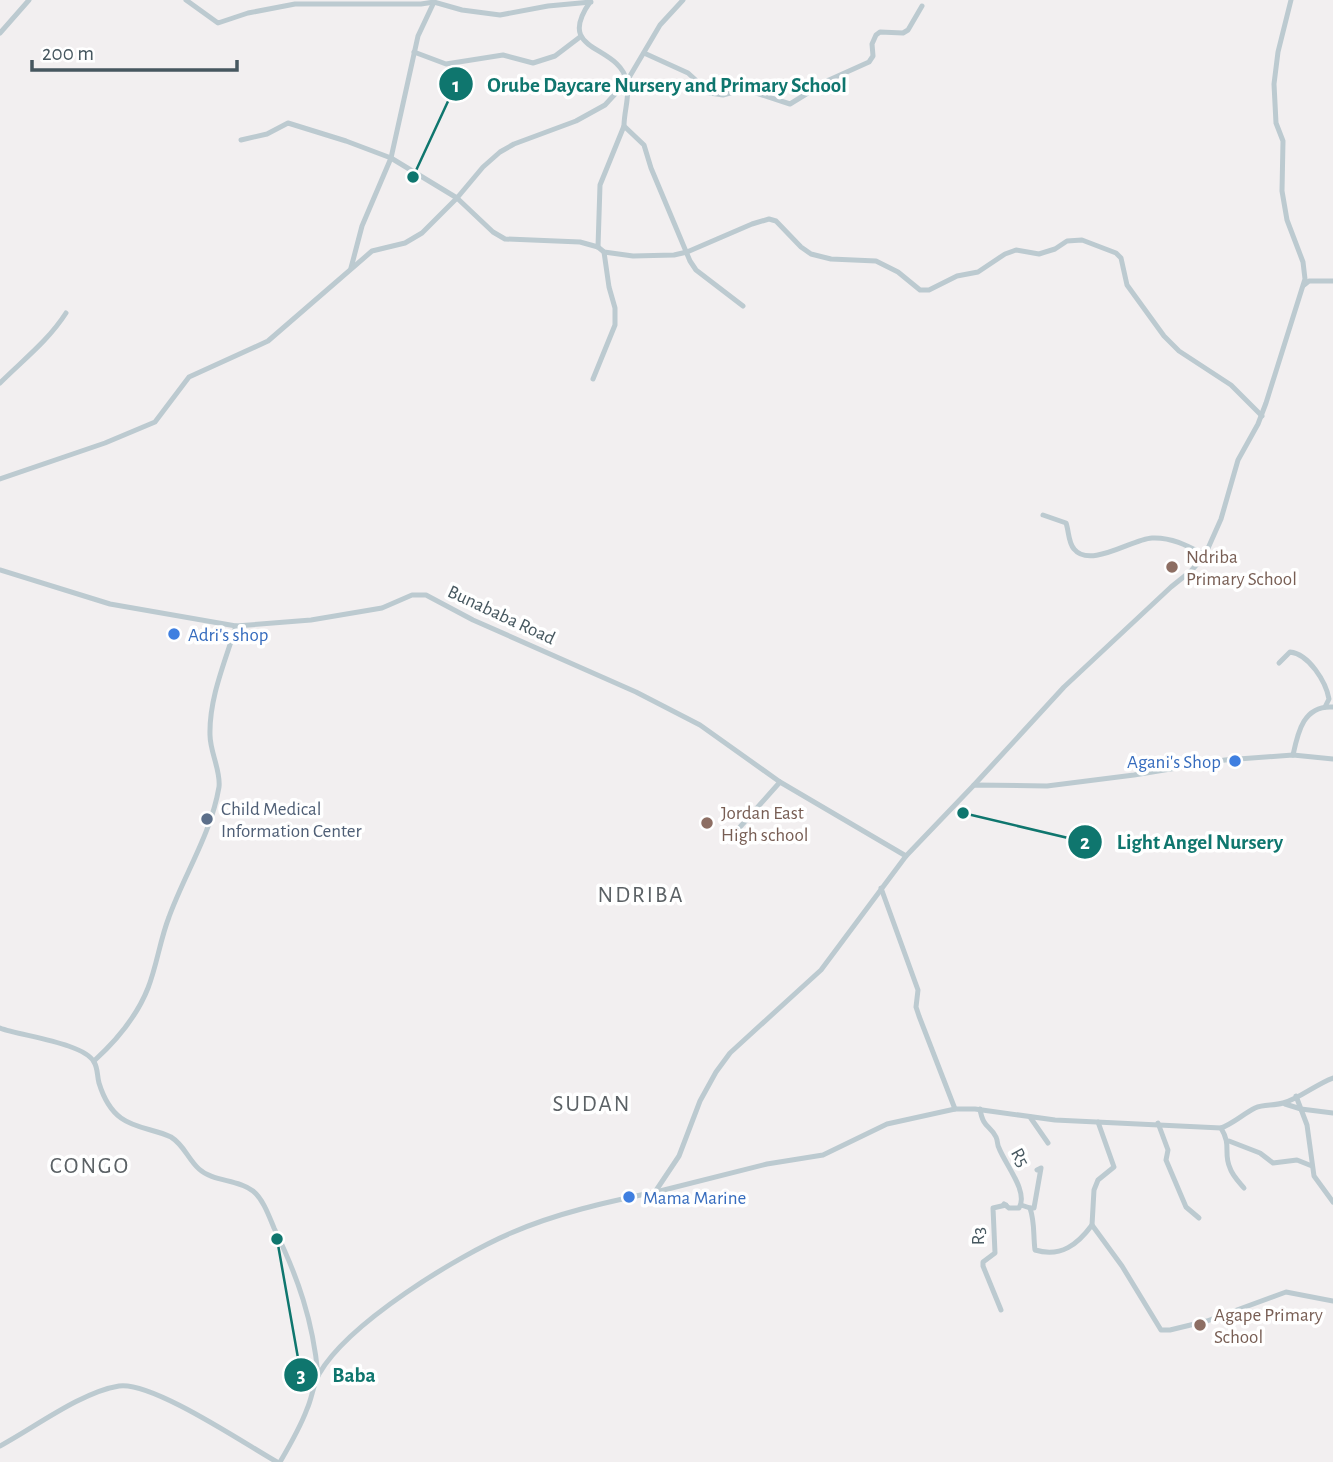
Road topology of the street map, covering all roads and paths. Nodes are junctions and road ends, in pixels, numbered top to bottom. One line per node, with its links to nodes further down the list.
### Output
1 (29, 0): 10 (street)
2 (186, 0): 7 (street)
3 (683, 0): 13 (street)
4 (1291, 0): 24 (street)
5 (435, 1): 6 (street); 7 (street); 9 (street)
6 (590, 1): 11 (street)
7 (421, 5): 9 (street)
8 (922, 6): 13 (street)
9 (426, 14): 12 (street)
10 (0, 33)
11 (580, 37): 12 (street); 14 (street)
12 (414, 52): 17 (street)
13 (644, 53): 14 (street)
14 (627, 81): 15 (street); 18 (street)
15 (624, 125): 19 (street); 21 (street)
16 (241, 140): 17 (street)
17 (391, 158): 18 (street); 22 (street)
18 (457, 198): 19 (street); 22 (street)
19 (598, 247): 20 (street)
20 (604, 252): 21 (street); 27 (street)
21 (687, 252): 25 (street); 29 (street)
22 (351, 268): 30 (street)
23 (1333, 281): 24 (street)
24 (1304, 285): 29 (street)
25 (743, 306)
26 (66, 313): 28 (street)
27 (593, 379)
28 (0, 383)
29 (1262, 416): 32 (street)
30 (0, 479)
31 (1043, 516): 32 (street)
32 (1205, 555): 41 (street)
33 (0, 570): 34 (street, Bunababa Road)
34 (236, 626): 40 (street, Bunababa Road); 46 (street)
35 (1279, 663): 36 (street)
36 (1325, 707): 37 (street); 38 (street)
37 (1333, 707)
38 (1293, 755): 39 (street); 41 (street)
39 (1333, 758)
40 (780, 782): 42 (street); 43 (street, Bunababa Road)
41 (974, 785): 43 (street)
42 (740, 827)
43 (906, 856): 44 (street)
44 (881, 888): 51 (street); 63 (street)
45 (0, 1028): 46 (street)
46 (94, 1060): 71 (street)
47 (1333, 1079): 48 (street)
48 (1296, 1096): 49 (street); 50 (street)
49 (1283, 1103): 50 (street); 57 (street)
50 (1301, 1108): 53 (street); 60 (street)
51 (955, 1109): 52 (street); 63 (street)
52 (980, 1109): 54 (street); 65 (street, R5)
53 (1333, 1113)
54 (1030, 1117): 55 (street); 59 (street)
55 (1098, 1122): 56 (street); 68 (street)
56 (1158, 1123): 57 (street); 67 (street)
57 (1221, 1128): 58 (street)
58 (1229, 1141): 60 (street); 62 (street)
59 (1048, 1143)
60 (1312, 1167): 64 (street)
61 (1037, 1170): 66 (street)
62 (1244, 1188)
63 (656, 1192): 71 (street)
64 (1333, 1202)
65 (1021, 1205): 66 (street); 70 (street, R3)
66 (1030, 1208): 68 (street)
67 (1199, 1218)
68 (1092, 1225): 69 (street)
69 (1333, 1301)
70 (1001, 1310)
71 (318, 1375): 73 (street)
72 (0, 1446): 73 (street)
73 (279, 1462)

